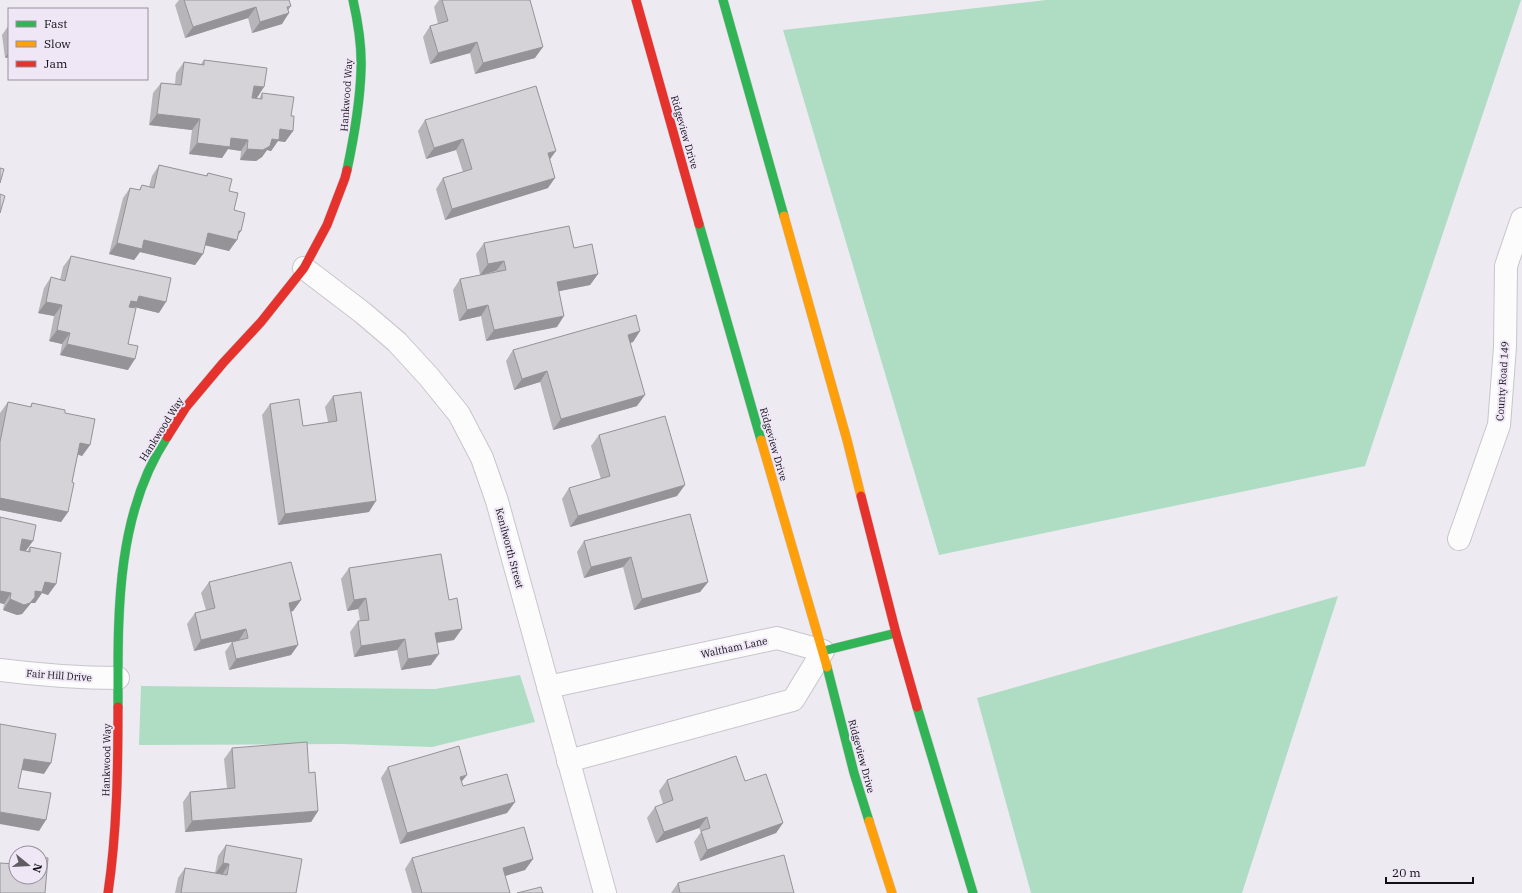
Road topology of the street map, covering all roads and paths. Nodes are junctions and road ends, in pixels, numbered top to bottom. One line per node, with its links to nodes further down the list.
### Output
1 (353, 0): 5 (main road, Hankwood Way)
2 (636, 0): 8 (main road, Ridgeview Drive)
3 (724, 0): 7 (main road)
4 (1522, 219): 6 (street, County Road 149)
5 (304, 268): 10 (main road, Hankwood Way); 11 (street, Kenilworth Street)
6 (1459, 538)
7 (896, 634): 8 (main road); 16 (main road)
8 (823, 651): 11 (street, Waltham Lane); 12 (street); 15 (main road, Ridgeview Drive)
9 (0, 670): 10 (street, Fair Hill Drive)
10 (118, 678): 13 (main road, Hankwood Way)
11 (548, 687): 12 (street, Kenilworth Street)
12 (568, 761): 14 (street, Kenilworth Street)
13 (108, 893)
14 (605, 893)
15 (892, 893)
16 (973, 893)

